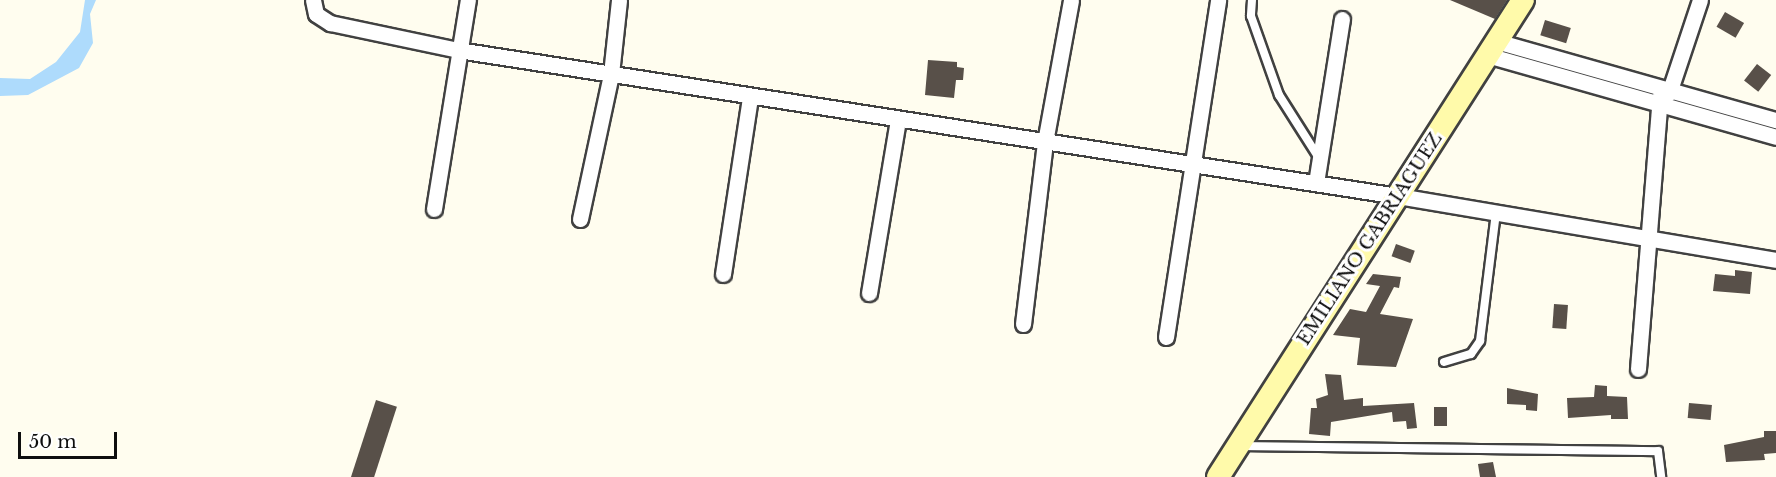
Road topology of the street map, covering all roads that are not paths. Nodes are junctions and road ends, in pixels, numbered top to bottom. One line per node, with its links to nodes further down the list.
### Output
1 (313, 0): 11 (street)
2 (468, 0): 11 (street)
3 (619, 0): 12 (street)
4 (1071, 0): 19 (street)
5 (1218, 0): 21 (street)
6 (1252, 0): 20 (lane)
7 (1523, 0): 10 (main road, EMILIANO GABRIAGUEZ)
8 (1700, 0): 13 (street)
9 (1342, 19): 20 (street)
10 (1492, 48): 13 (street); 15 (street); 23 (main road, EMILIANO GABRIAGUEZ)
11 (458, 50): 12 (street); 24 (street)
12 (611, 74): 14 (street); 26 (street)
13 (1665, 92): 15 (street); 17 (street)
14 (750, 97): 16 (street); 29 (street)
15 (1659, 106): 18 (street); 27 (street)
16 (898, 120): 19 (street); 30 (street)
17 (1776, 120)
18 (1776, 138)
19 (1045, 142): 21 (street); 31 (street)
20 (1320, 159): 22 (street)
21 (1191, 164): 22 (street); 32 (street)
22 (1316, 183): 23 (street)
23 (1398, 196): 25 (street); 35 (main road, EMILIANO GABRIAGUEZ)
24 (434, 209)
25 (1496, 212): 27 (street); 33 (lane)
26 (580, 219)
27 (1648, 238): 28 (street); 34 (street)
28 (1776, 260)
29 (723, 274)
30 (869, 293)
31 (1023, 324)
32 (1166, 336)
33 (1444, 362)
34 (1638, 369)
35 (1238, 446): 36 (main road, EMILIANO GABRIAGUEZ); 37 (lane)
36 (1218, 477)
37 (1661, 477)

